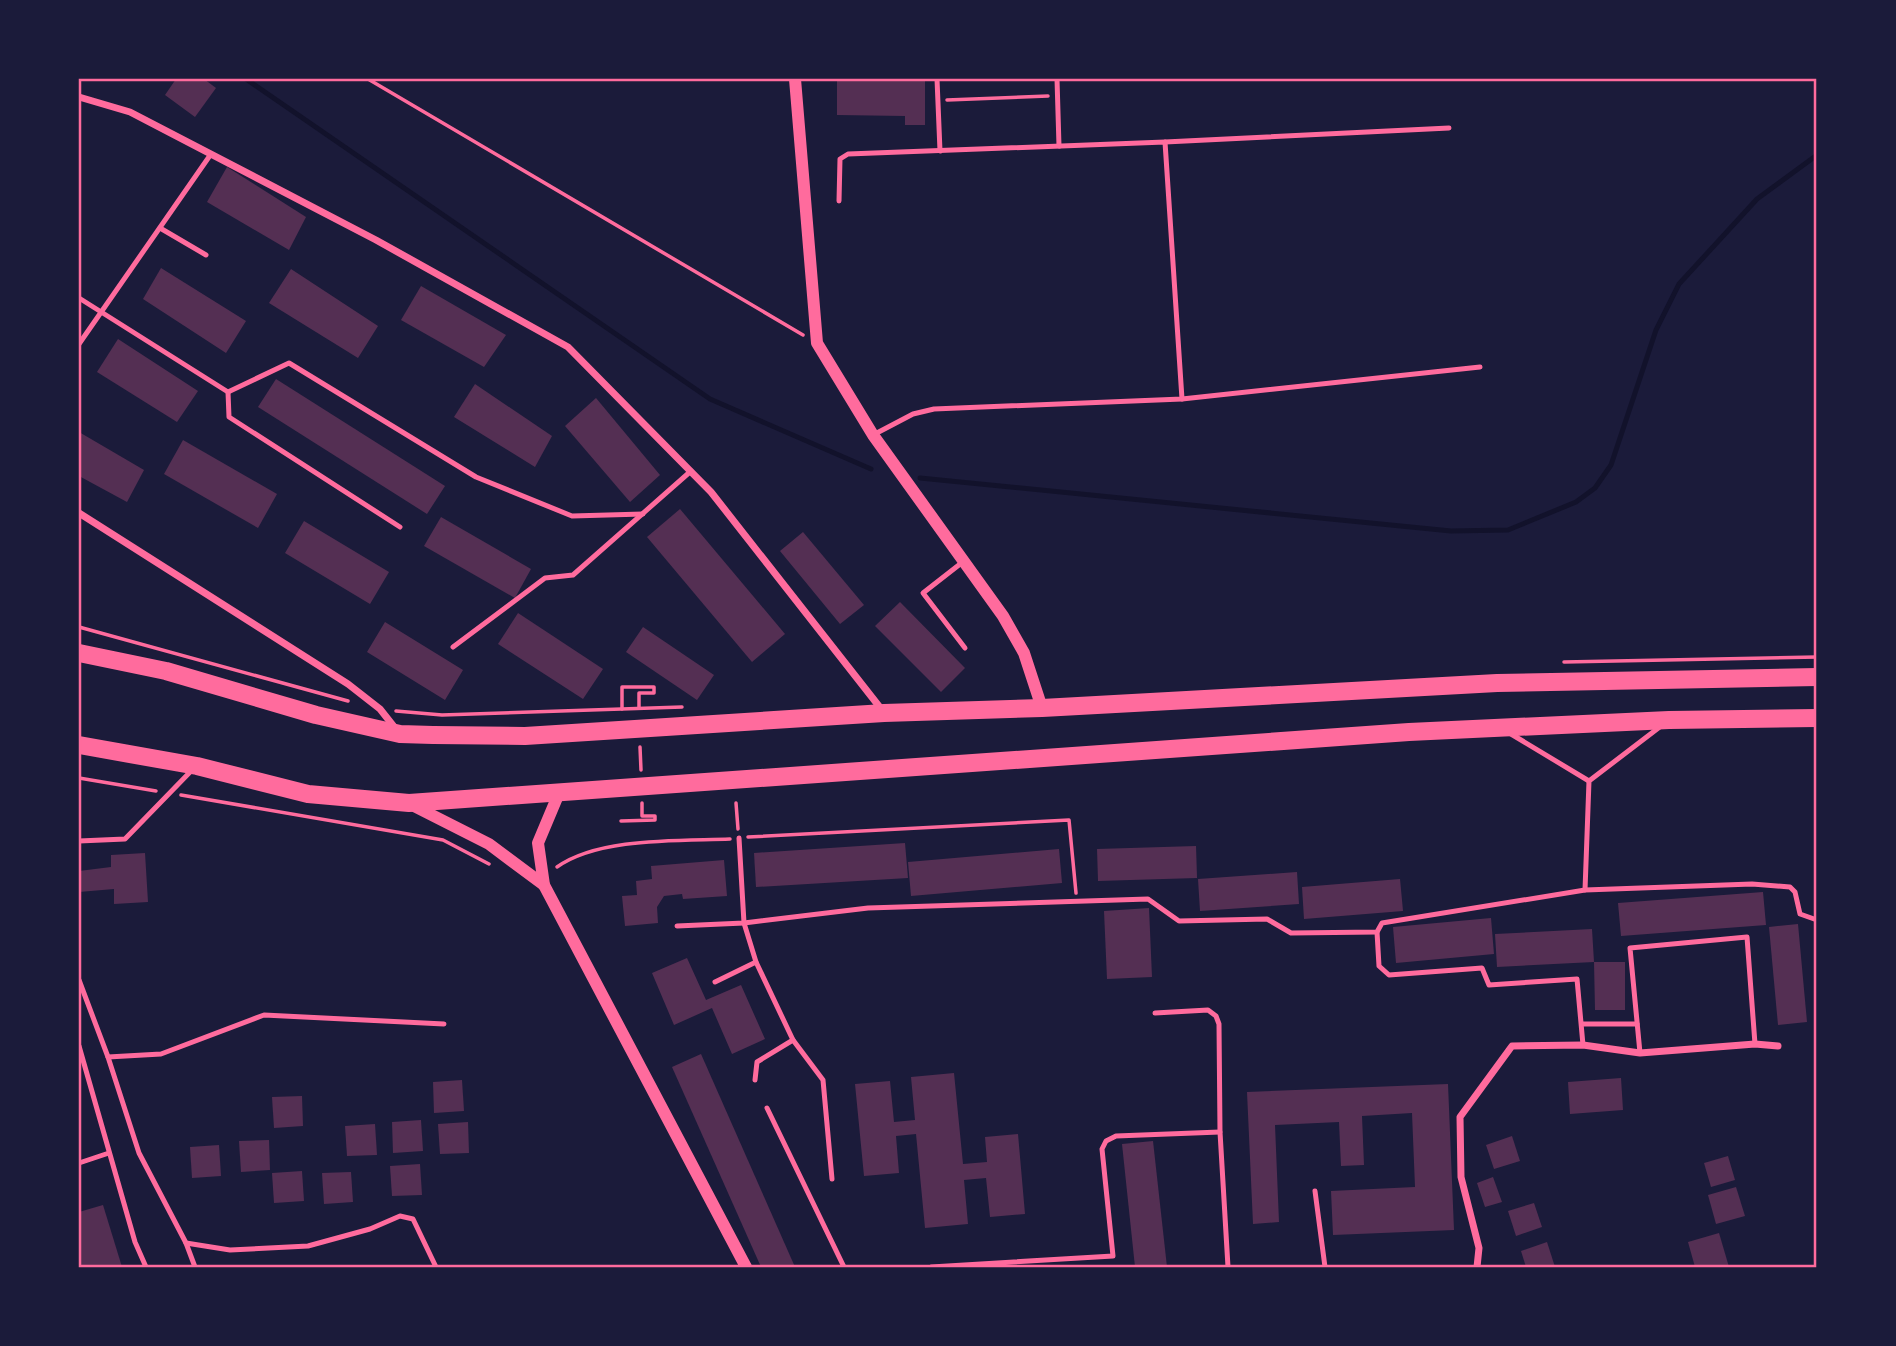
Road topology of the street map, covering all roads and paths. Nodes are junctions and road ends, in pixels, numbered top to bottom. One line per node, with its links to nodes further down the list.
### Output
1 (368, 79): 18 (path)
2 (795, 79): 18 (street)
3 (937, 79): 7 (lane)
4 (1057, 79): 5 (lane)
5 (1057, 96): 7 (path); 10 (lane)
6 (79, 97): 12 (street)
7 (938, 100): 11 (lane)
8 (1448, 128): 9 (lane)
9 (1165, 142): 10 (lane); 22 (lane)
10 (1059, 146): 11 (lane)
11 (940, 151): 13 (lane)
12 (211, 154): 14 (lane); 24 (street)
13 (839, 201)
14 (160, 228): 15 (lane); 17 (lane)
15 (206, 255)
16 (79, 298): 17 (lane)
17 (101, 312): 19 (lane); 21 (lane)
18 (817, 343): 23 (street)
19 (79, 344)
20 (1480, 367): 22 (lane)
21 (228, 392): 26 (lane); 27 (lane)
22 (1182, 399): 23 (lane)
23 (873, 435): 28 (street)
24 (691, 471): 26 (lane); 40 (street)
25 (79, 513): 38 (street)
26 (643, 514): 30 (lane)
27 (400, 527)
28 (964, 561): 31 (lane); 37 (street)
29 (79, 627): 38 (path)
30 (453, 647)
31 (965, 648)
32 (79, 653): 45 (main road)
33 (1817, 657): 34 (path)
34 (1551, 663)
35 (1817, 677): 37 (main road)
36 (687, 706): 39 (path)
37 (1042, 708): 40 (main road)
38 (380, 709): 39 (path); 45 (street)
39 (622, 709): 42 (path)
40 (884, 713): 45 (main road)
41 (1817, 718): 43 (main road)
42 (639, 720)
43 (1669, 720): 44 (main road); 51 (lane)
44 (1501, 727): 51 (lane); 53 (main road)
45 (400, 734)
46 (640, 734): 49 (path)
47 (79, 745): 48 (main road)
48 (197, 766): 52 (lane); 55 (main road)
49 (641, 775)
50 (79, 778): 52 (path)
51 (1589, 781): 62 (lane)
52 (170, 793): 59 (lane); 60 (path)
53 (559, 793): 55 (main road); 61 (street)
54 (642, 802): 57 (path)
55 (409, 803): 61 (street)
56 (736, 803): 58 (path)
57 (621, 821)
58 (738, 838): 61 (path); 63 (path); 65 (lane)
59 (79, 841)
60 (496, 868)
61 (544, 885): 93 (street)
62 (1585, 890): 64 (lane); 67 (lane)
63 (1077, 902): 65 (lane); 67 (lane)
64 (1817, 920)
65 (744, 923): 66 (lane); 68 (lane)
66 (677, 926)
67 (1377, 932): 73 (lane)
68 (756, 962): 70 (lane); 75 (lane)
69 (79, 980): 81 (lane)
70 (715, 982)
71 (1155, 1013): 84 (lane)
72 (444, 1024): 81 (lane)
73 (1582, 1024): 74 (lane); 77 (lane)
74 (1637, 1024): 76 (lane); 80 (lane)
75 (793, 1040): 82 (lane); 87 (lane)
76 (1755, 1044): 78 (street); 80 (street)
77 (1583, 1045): 80 (street); 98 (street)
78 (1778, 1045)
79 (79, 1046): 85 (lane)
80 (1640, 1053)
81 (108, 1056): 89 (lane)
82 (755, 1080)
83 (767, 1108): 94 (lane)
84 (1220, 1132): 95 (lane); 96 (lane)
85 (109, 1153): 86 (lane); 90 (lane)
86 (79, 1163)
87 (832, 1179)
88 (1315, 1191): 97 (lane)
89 (186, 1243): 91 (lane); 92 (lane)
90 (146, 1267)
91 (195, 1267)
92 (436, 1267)
93 (746, 1267)
94 (844, 1267)
95 (931, 1267)
96 (1228, 1267)
97 (1325, 1267)
98 (1477, 1267)

